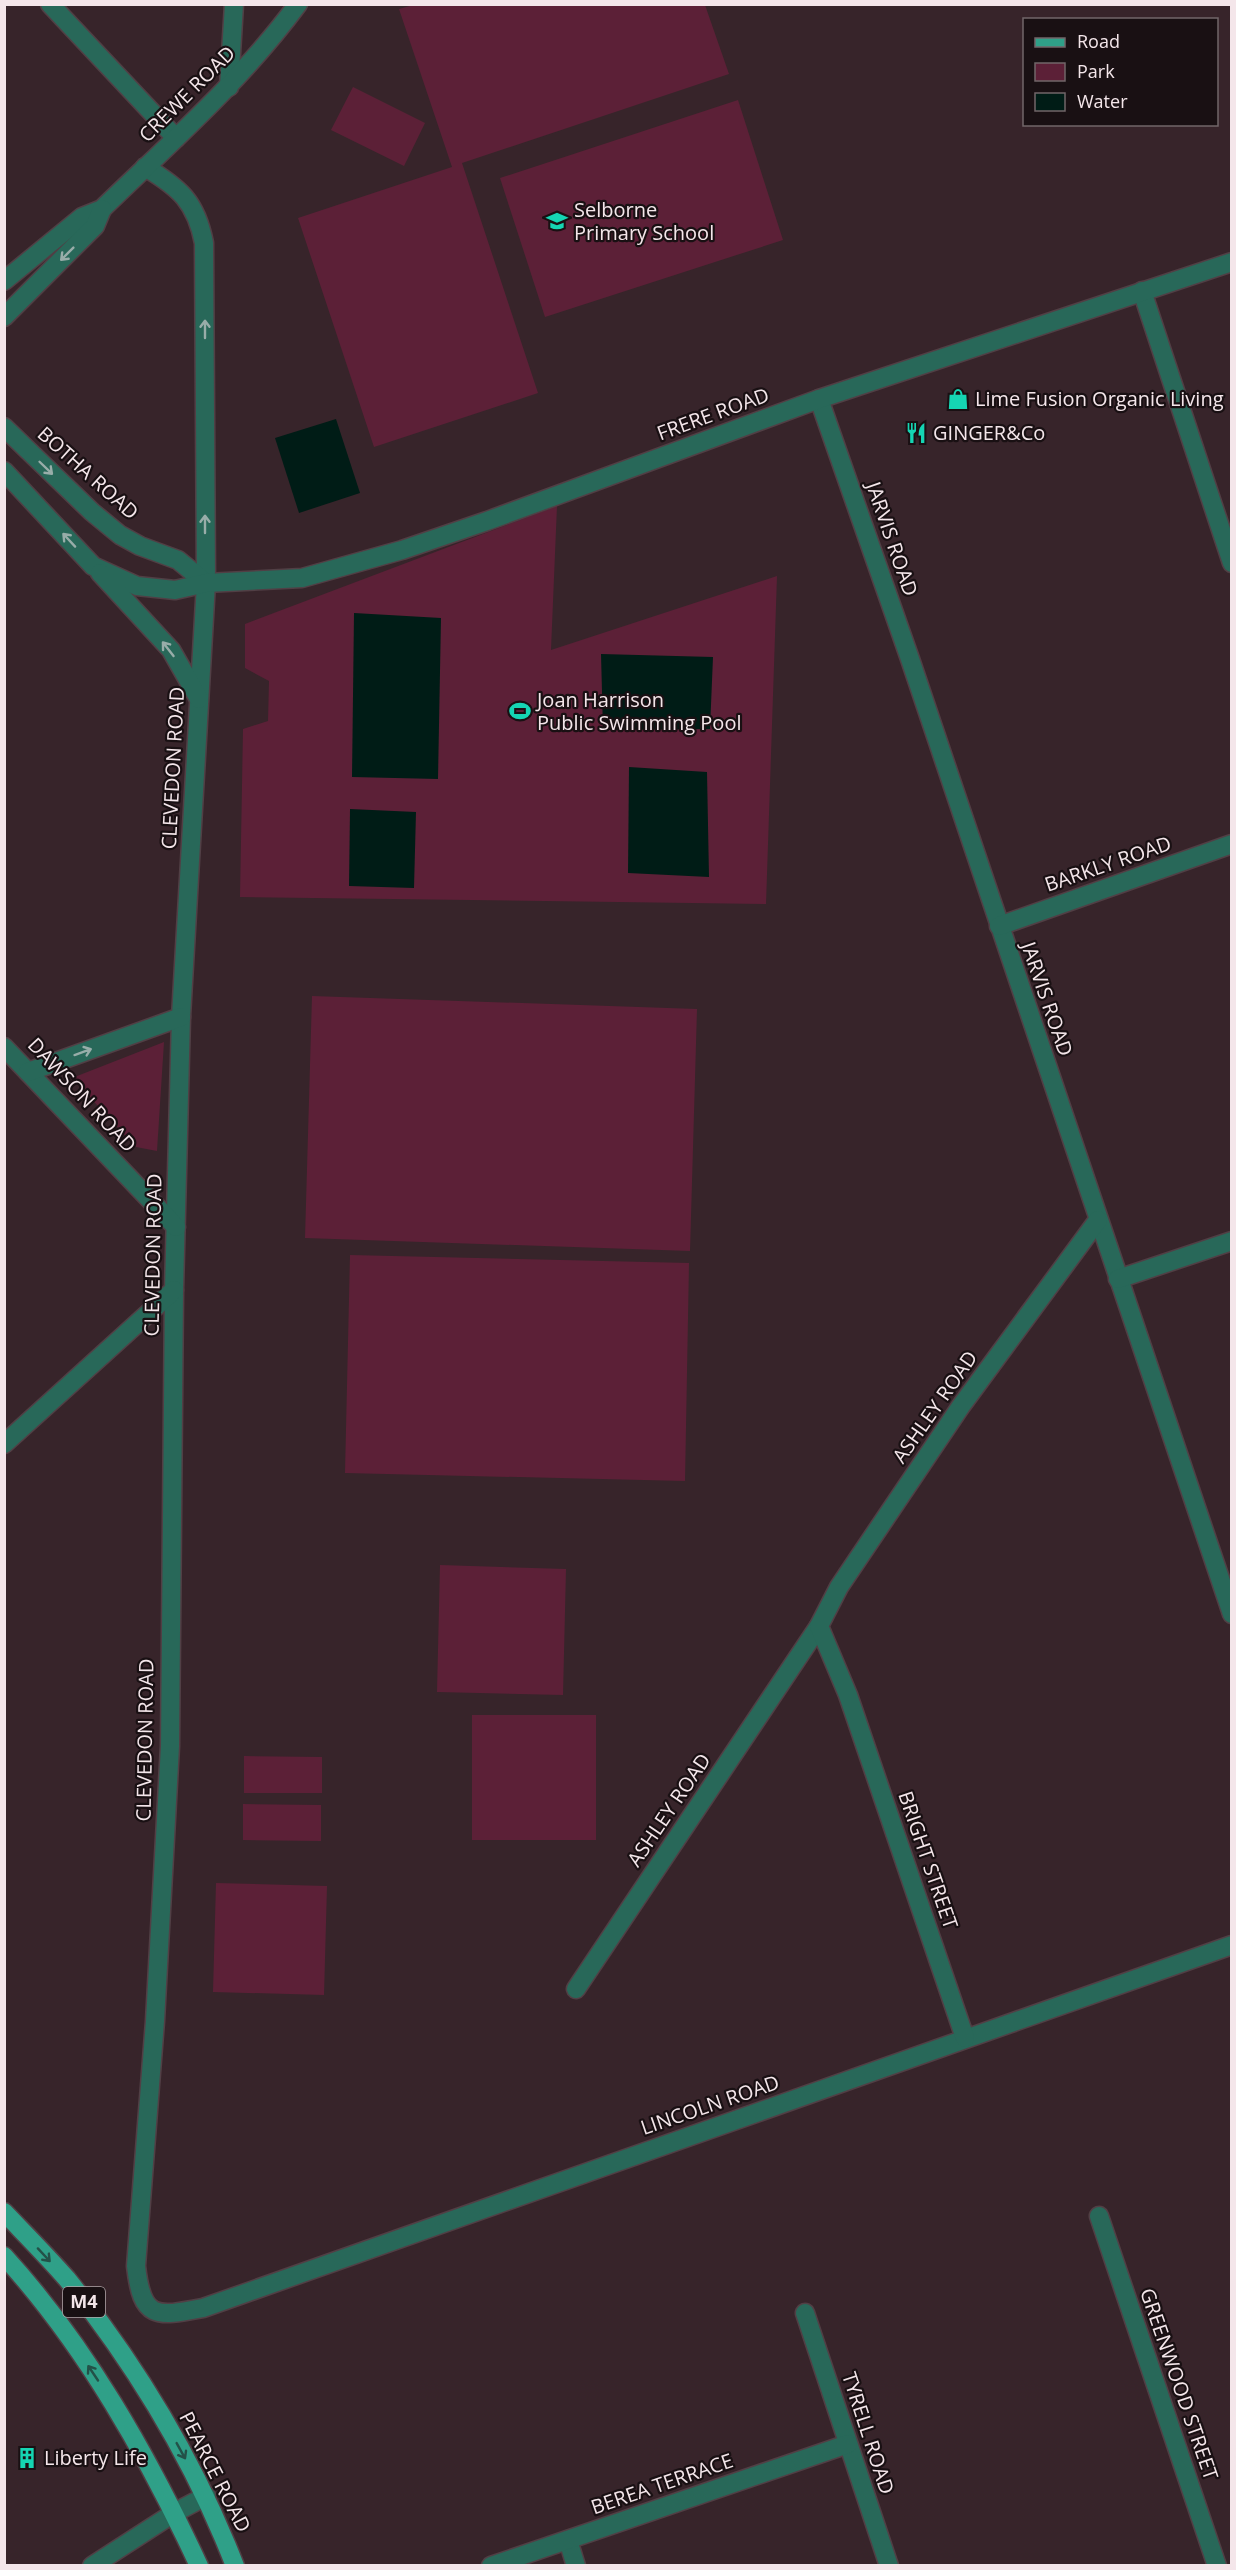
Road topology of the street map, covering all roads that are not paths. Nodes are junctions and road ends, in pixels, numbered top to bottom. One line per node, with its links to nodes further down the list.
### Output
1 (50, 4): 5 (street)
2 (234, 4): 4 (street)
3 (298, 4): 4 (street, CREWE ROAD)
4 (229, 87): 5 (street, CREWE ROAD)
5 (176, 138): 6 (street, CREWE ROAD)
6 (145, 167): 7 (street, CREWE ROAD); 17 (street, CLEVEDON ROAD, one-way to 6)
7 (102, 209): 9 (street, CREWE ROAD); 11 (street, CREWE ROAD, one-way to 11)
8 (1232, 262): 10 (street, FRERE ROAD)
9 (4, 281)
10 (1142, 291): 12 (street, FRERE ROAD); 15 (street)
11 (4, 318)
12 (819, 399): 17 (street, FRERE ROAD); 20 (street, JARVIS ROAD)
13 (4, 427): 17 (street, BOTHA ROAD, one-way to 17)
14 (4, 471): 16 (street, one-way to 14)
15 (1232, 563)
16 (93, 566): 17 (street, FRERE ROAD); 18 (street, one-way to 16)
17 (206, 583): 18 (street, CLEVEDON ROAD)
18 (199, 699): 21 (street, CLEVEDON ROAD)
19 (1232, 844): 20 (street, BARKLY ROAD)
20 (999, 926): 24 (street, JARVIS ROAD)
21 (181, 1017): 23 (street, one-way to 21); 25 (street, CLEVEDON ROAD)
22 (4, 1047): 23 (street, DAWSON ROAD)
23 (28, 1072): 25 (street, DAWSON ROAD)
24 (1098, 1220): 27 (street, JARVIS ROAD); 31 (street, ASHLEY ROAD)
25 (176, 1227): 28 (street, CLEVEDON ROAD)
26 (1232, 1242): 27 (street)
27 (1118, 1279): 30 (street, JARVIS ROAD)
28 (174, 1290): 29 (street); 38 (street, CLEVEDON ROAD)
29 (4, 1444)
30 (1232, 1614)
31 (819, 1626): 33 (street, ASHLEY ROAD); 34 (street, BRIGHT STREET)
32 (1232, 1945): 34 (street, LINCOLN ROAD)
33 (576, 1989)
34 (965, 2038): 38 (street, LINCOLN ROAD)
35 (4, 2212): 41 (main road, PEARCE ROAD / M4, one-way to 41)
36 (1099, 2216): 50 (street, GREENWOOD STREET)
37 (4, 2256): 42 (main road, M4, one-way to 37)
38 (203, 2308)
39 (805, 2313): 40 (street, TYRELL ROAD)
40 (848, 2444): 43 (street, BEREA TERRACE); 49 (street, TYRELL ROAD)
41 (206, 2496): 42 (street); 46 (main road, PEARCE ROAD / M4)
42 (174, 2513): 44 (street); 45 (main road, M4)
43 (568, 2540): 47 (street, BEREA TERRACE); 48 (street)
44 (92, 2565)
45 (199, 2565)
46 (235, 2565)
47 (491, 2565)
48 (576, 2565)
49 (890, 2565)
50 (1217, 2565)

